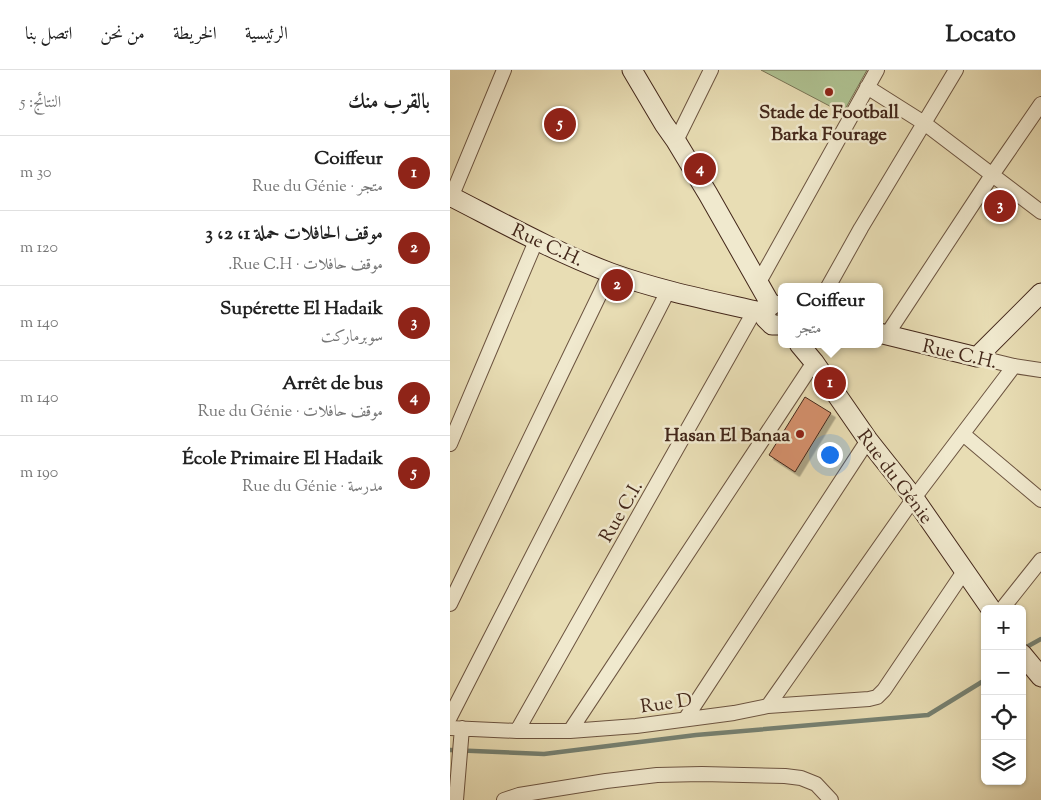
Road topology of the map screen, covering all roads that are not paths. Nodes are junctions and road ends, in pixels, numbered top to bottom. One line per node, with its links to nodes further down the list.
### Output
1 (504, 70): 11 (street)
2 (710, 70): 9 (street)
3 (877, 70): 6 (street)
4 (956, 70): 8 (street)
5 (636, 73): 9 (street)
6 (867, 87): 8 (street); 15 (street)
7 (1041, 104): 10 (street)
8 (924, 123): 10 (street); 16 (street)
9 (676, 141): 15 (street)
10 (992, 175): 12 (street); 21 (street)
11 (450, 198): 13 (street, Rue C.H.)
12 (1041, 212)
13 (536, 241): 14 (street, Rue C.H.); 30 (street)
14 (610, 273): 17 (street, Rue C.H.); 35 (street)
15 (759, 282): 19 (street)
16 (830, 283)
17 (668, 292): 19 (street, Rue C.H.); 41 (street)
18 (1041, 293): 24 (street)
19 (768, 308): 20 (street); 44 (street, Rue C.I.)
20 (778, 325)
21 (883, 333)
22 (883, 334): 24 (street, Rue C.H.)
23 (802, 348): 25 (street, Rue du Génie)
24 (976, 357): 26 (street, Rue C.H.)
25 (814, 362): 29 (street, Rue du Génie); 45 (street)
26 (1014, 366): 27 (street, Rue C.H.); 28 (street)
27 (1041, 370)
28 (963, 434): 31 (street); 32 (street)
29 (868, 440): 31 (street, Rue du Génie); 42 (street)
30 (450, 444)
31 (914, 498): 34 (street, Rue du Génie); 40 (street)
32 (1041, 500)
33 (1041, 560): 37 (street)
34 (965, 570): 36 (street, Rue du Génie); 40 (street, Rue D)
35 (450, 604)
36 (988, 605)
37 (1005, 605)
38 (1026, 659): 39 (street)
39 (1041, 677)
40 (768, 706): 42 (street, Rue D)
41 (450, 717)
42 (686, 718): 45 (street, Rue D)
43 (456, 728): 44 (street, Rue D); 47 (street)
44 (517, 731): 45 (street, Rue D)
45 (570, 731)
46 (522, 797): 48 (street); 49 (street)
47 (456, 800)
48 (504, 800)
49 (831, 800)

